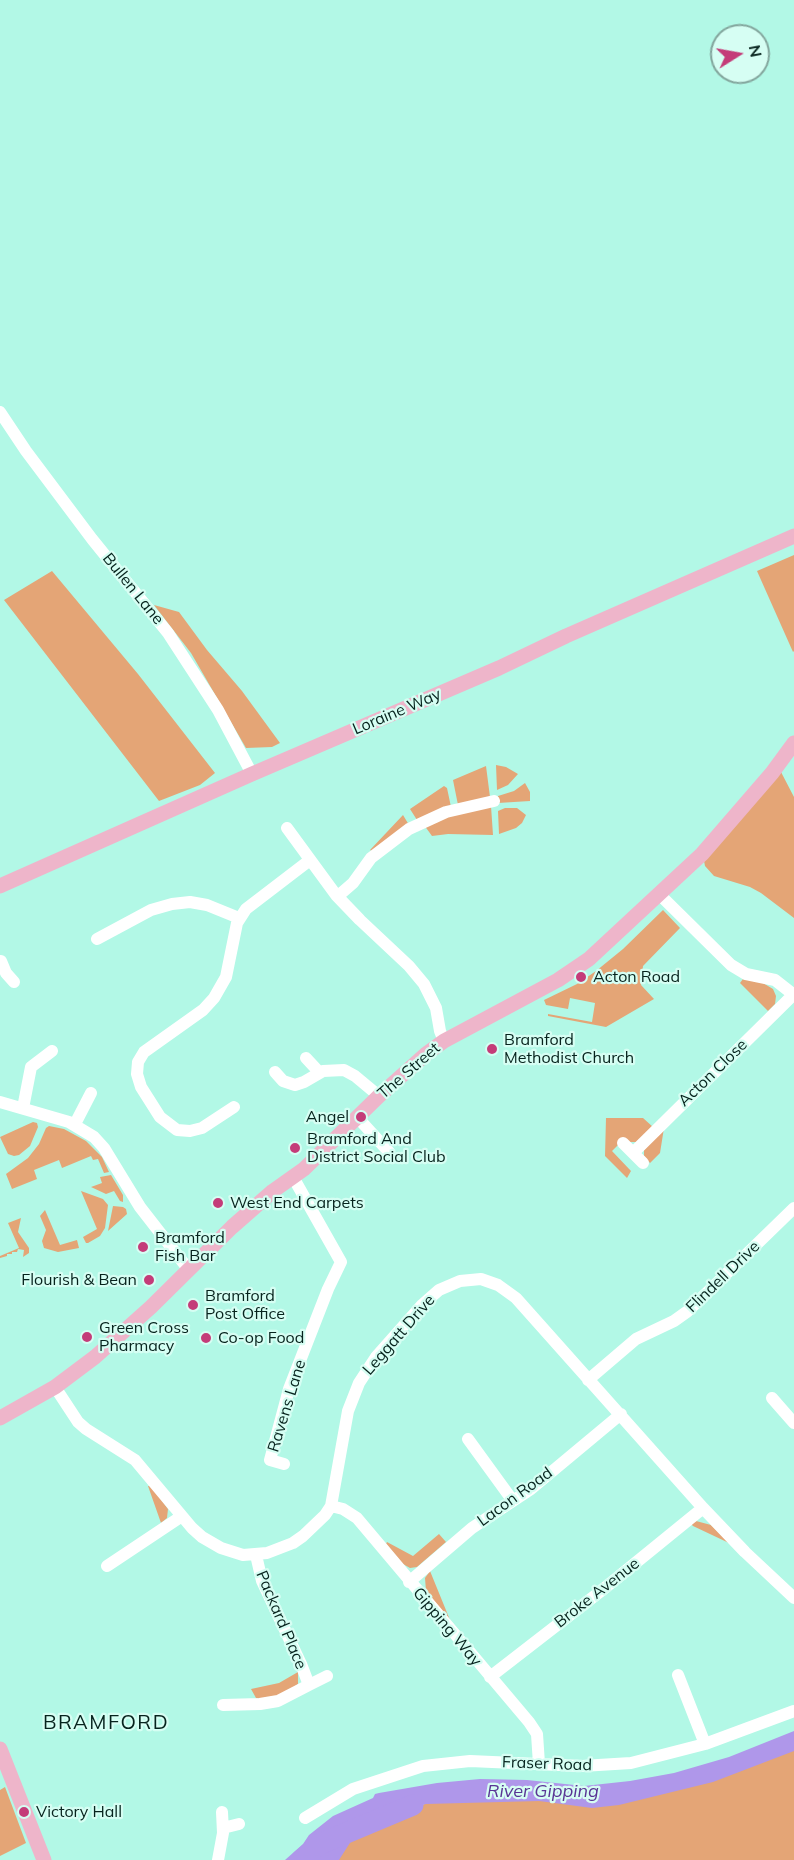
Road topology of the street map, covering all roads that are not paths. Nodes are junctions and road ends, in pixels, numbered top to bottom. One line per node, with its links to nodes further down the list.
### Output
1 (0, 412): 4 (street, Bullen Lane)
2 (794, 536): 4 (main road, Loraine Way)
3 (794, 743): 9 (main road, The Street)
4 (252, 774): 8 (main road, Loraine Way)
5 (494, 800): 10 (street)
6 (287, 828): 7 (street)
7 (310, 860): 10 (street); 11 (street)
8 (0, 886)
9 (660, 895): 15 (street); 16 (main road, The Street)
10 (338, 896): 16 (street)
11 (240, 918): 12 (street); 24 (street)
12 (97, 939)
13 (1, 961): 14 (street)
14 (7, 978)
15 (794, 995): 30 (street, Acton Close)
16 (444, 1041): 22 (main road, The Street)
17 (52, 1051): 25 (street)
18 (306, 1058): 20 (street)
19 (275, 1072): 20 (street)
20 (319, 1072): 22 (street)
21 (91, 1093): 27 (street)
22 (379, 1096): 26 (main road, The Street)
23 (0, 1102): 25 (street)
24 (234, 1107)
25 (23, 1108): 27 (street)
26 (358, 1119): 29 (street); 32 (main road, The Street)
27 (75, 1124): 34 (street)
28 (623, 1143): 30 (street)
29 (389, 1152)
30 (633, 1153): 31 (street)
31 (643, 1163)
32 (293, 1178): 34 (main road, The Street); 42 (street, Ravens Lane)
33 (794, 1208): 35 (street, Flindell Drive)
34 (189, 1270): 36 (main road, The Street)
35 (588, 1380): 38 (street, Leggatt Drive); 44 (street, Leggatt Drive)
36 (55, 1387): 39 (main road, The Street); 46 (street)
37 (772, 1398): 40 (street)
38 (621, 1414): 43 (street, Lacon Road); 45 (street, Leggatt Drive)
39 (0, 1418)
40 (794, 1423)
41 (468, 1439): 43 (street)
42 (284, 1464)
43 (513, 1501): 49 (street, Lacon Road)
44 (331, 1506): 47 (street); 49 (street, Gipping Way)
45 (703, 1508): 50 (street, Leggatt Drive); 53 (street, Broke Avenue)
46 (182, 1516): 47 (street); 48 (street)
47 (256, 1555): 54 (street, Packard Place)
48 (107, 1566)
49 (409, 1582): 53 (street, Gipping Way)
50 (794, 1598)
51 (678, 1675): 57 (street)
52 (327, 1676): 54 (street, Packard Place)
53 (490, 1677): 59 (street, Gipping Way)
54 (309, 1685): 55 (street, Packard Place)
55 (224, 1705)
56 (794, 1711): 57 (street, Fraser Road)
57 (705, 1744): 59 (street, Fraser Road)
58 (0, 1749): 64 (main road)
59 (539, 1764): 61 (street, Fraser Road)
60 (222, 1812): 63 (street)
61 (305, 1818)
62 (239, 1824): 63 (street)
63 (223, 1828): 65 (street)
64 (44, 1860)
65 (218, 1860)

